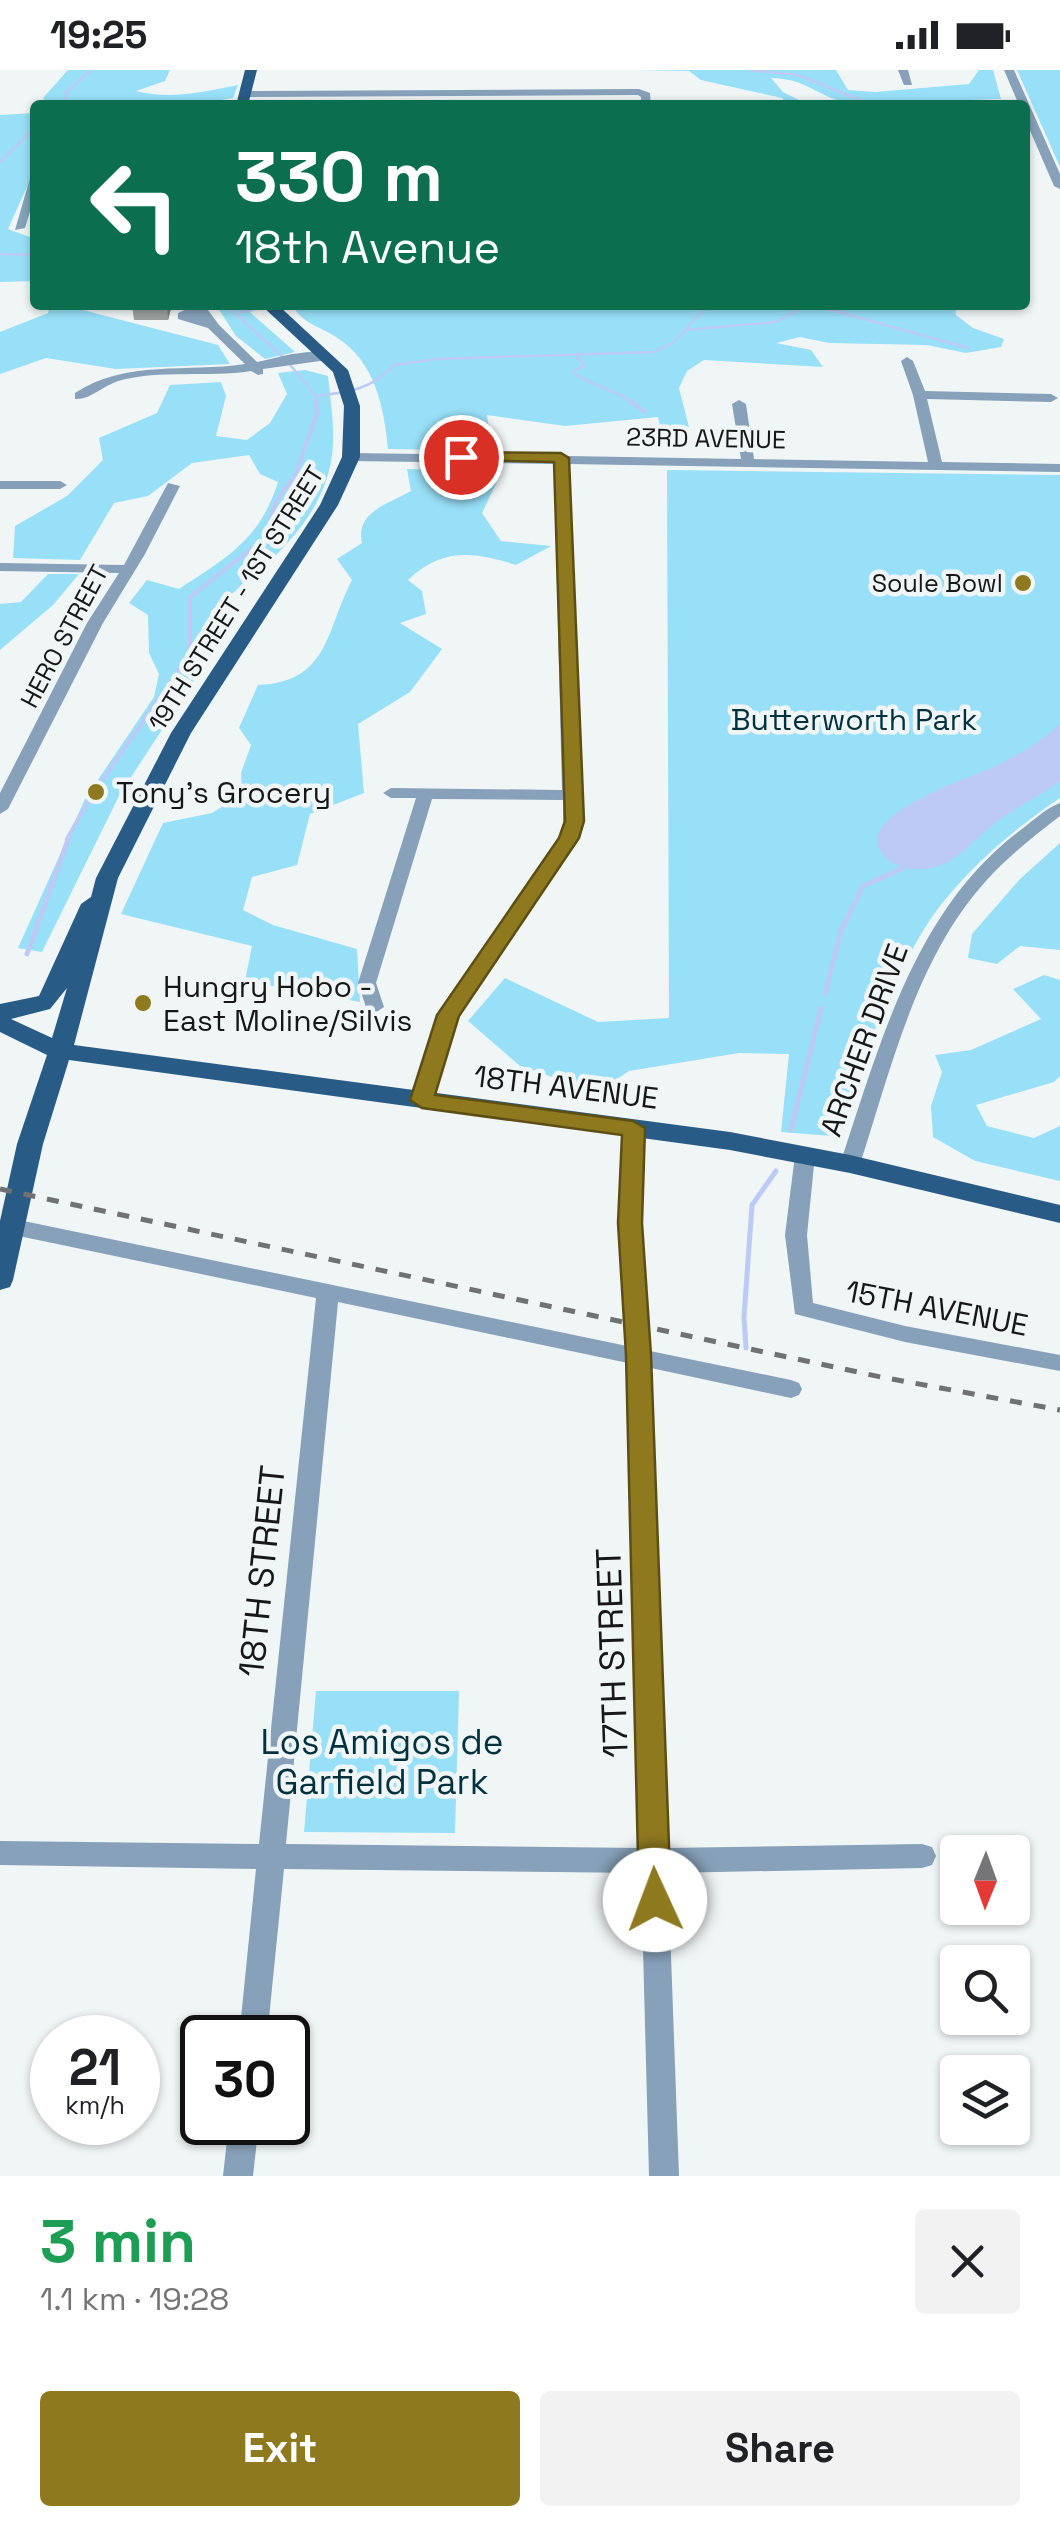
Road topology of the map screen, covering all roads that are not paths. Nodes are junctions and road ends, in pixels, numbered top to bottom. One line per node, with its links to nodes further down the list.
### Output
1 (251, 70): 5 (main road)
2 (904, 70): 4 (street)
3 (1009, 70): 7 (street)
4 (908, 82)
5 (243, 100): 6 (street)
6 (645, 100)
7 (1022, 100)
8 (1030, 117): 9 (street)
9 (1060, 186)
10 (30, 194): 11 (street)
11 (19, 228)
12 (275, 310): 14 (main road, 19TH STREET - 1ST STREET)
13 (208, 324): 16 (street)
14 (327, 356): 16 (street); 20 (main road, 19TH STREET - 1ST STREET)
15 (906, 361): 17 (street)
16 (256, 368): 16 (street)
17 (920, 396): 18 (street); 23 (street)
18 (1050, 398)
19 (739, 404): 22 (street)
20 (351, 456): 21 (street, 23RD AVENUE); 35 (main road, 19TH STREET - 1ST STREET)
21 (561, 458): 22 (street, 23RD AVENUE); 32 (street)
22 (748, 462): 23 (street, 23RD AVENUE)
23 (936, 465): 24 (street, 23RD AVENUE)
24 (1060, 468)
25 (0, 484): 26 (street)
26 (60, 485)
27 (173, 486): 29 (street, HERO STREET)
28 (0, 567): 29 (street)
29 (129, 569): 34 (street, HERO STREET)
30 (391, 793): 31 (street)
31 (425, 795): 32 (street); 36 (street)
32 (574, 795): 40 (street)
33 (1060, 808): 43 (street, ARCHER DRIVE)
34 (0, 809)
35 (106, 878): 37 (main road); 39 (main road, 19TH STREET - 1ST STREET)
36 (375, 1008)
37 (0, 1012)
38 (0, 1023): 39 (main road, 18TH AVENUE)
39 (58, 1051): 40 (main road, 18TH AVENUE); 45 (main road, 19TH STREET - 1ST STREET)
40 (422, 1100): 41 (main road, 18TH AVENUE)
41 (633, 1128): 42 (main road, 18TH AVENUE); 48 (street, 17TH STREET)
42 (805, 1155): 43 (main road, 18TH AVENUE); 49 (street, 15TH AVENUE)
43 (850, 1164): 44 (main road, 18TH AVENUE)
44 (1060, 1214)
45 (14, 1226): 46 (main road, 19TH STREET - 1ST STREET); 47 (street)
46 (0, 1280)
47 (328, 1290): 48 (street); 52 (street, 18TH STREET)
48 (638, 1355): 50 (street); 54 (street, 17TH STREET)
49 (1060, 1363)
50 (791, 1389)
51 (0, 1853): 52 (street)
52 (272, 1855): 54 (street); 55 (street, 18TH STREET)
53 (922, 1856): 54 (street)
54 (654, 1861): 58 (street, 17TH STREET)
55 (255, 2015)
56 (241, 2145): 57 (street)
57 (238, 2176)
58 (664, 2176)

